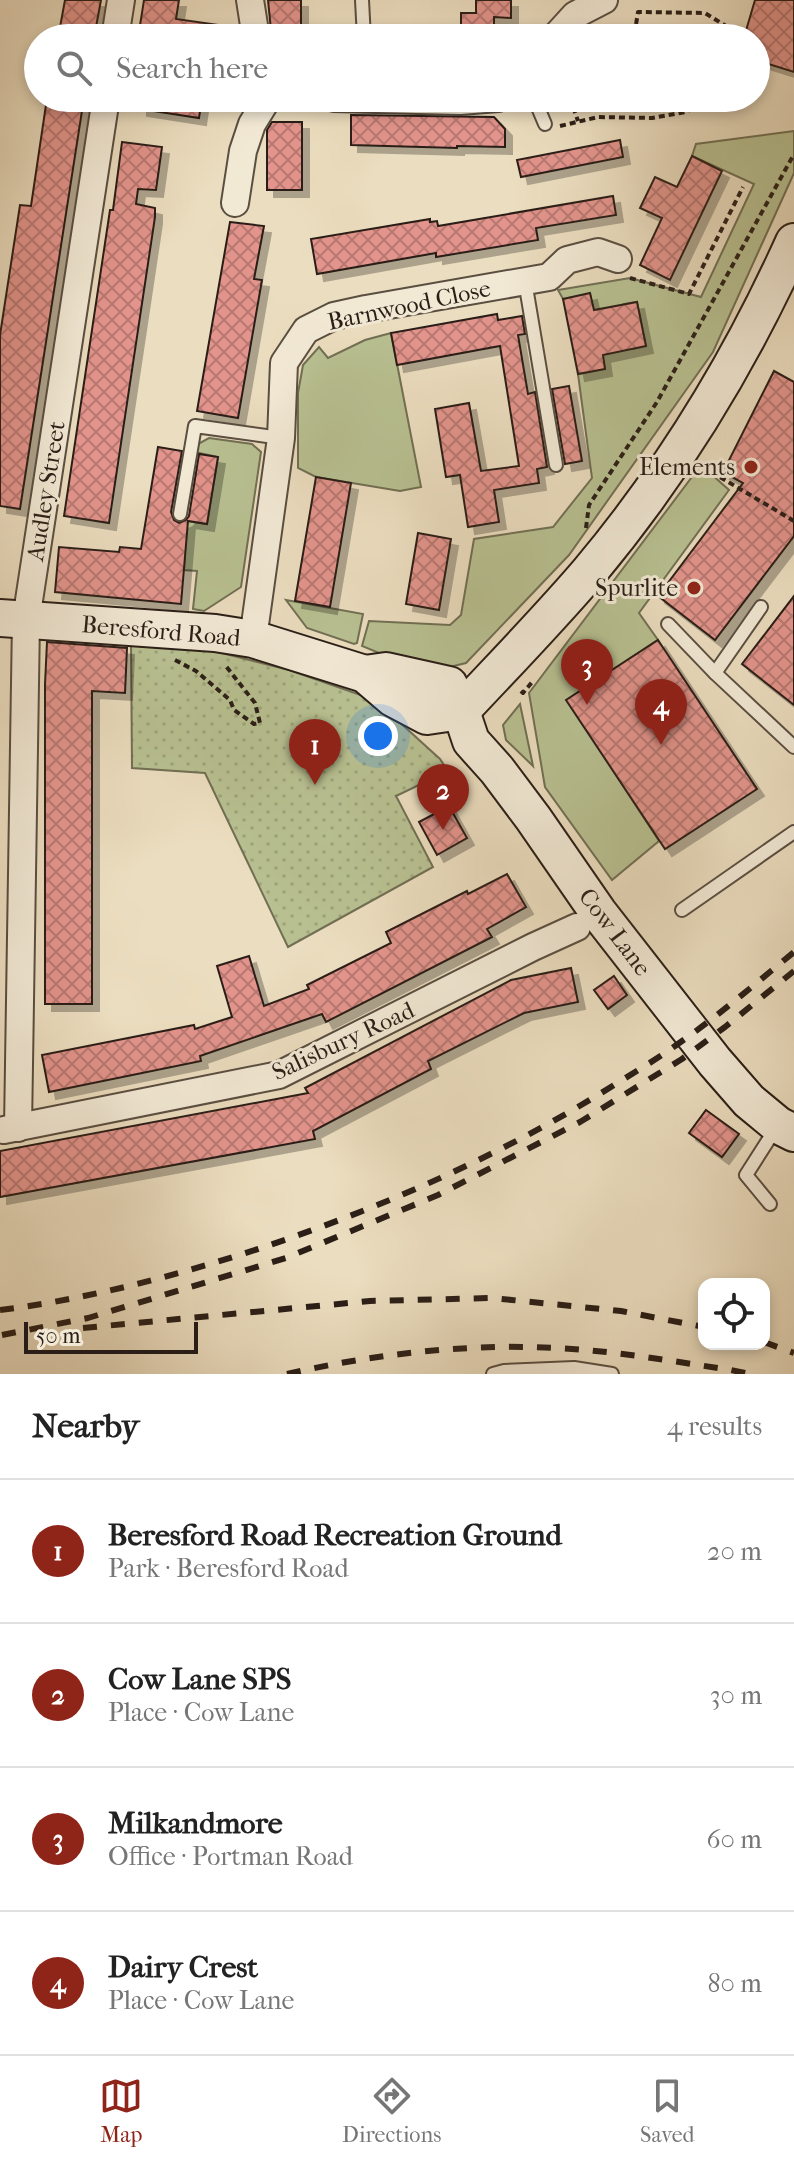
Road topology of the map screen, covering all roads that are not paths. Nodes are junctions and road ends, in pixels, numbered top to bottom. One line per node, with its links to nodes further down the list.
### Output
1 (121, 0): 6 (street)
2 (250, 0): 7 (street)
3 (362, 0): 8 (lane)
4 (604, 0): 5 (street)
5 (572, 7)
6 (117, 24)
7 (254, 24)
8 (363, 24)
9 (104, 112): 21 (street, Audley Street)
10 (259, 112): 13 (street)
11 (540, 112): 12 (lane)
12 (545, 124)
13 (235, 203)
14 (794, 242): 27 (street)
15 (618, 259): 16 (street, Barnwood Close)
16 (525, 281): 17 (street, Barnwood Close); 18 (lane)
17 (281, 438): 19 (lane); 23 (street, Barnwood Close)
18 (556, 465)
19 (180, 514)
20 (761, 607): 24 (lane)
21 (13, 619): 23 (street, Beresford Road); 32 (street, Audley Street)
22 (668, 624): 24 (lane)
23 (253, 639): 25 (street, Beresford Road)
24 (715, 673): 28 (lane)
25 (365, 674): 26 (lane); 27 (street, Beresford Road)
26 (406, 690)
27 (448, 706): 33 (street, Cow Lane)
28 (794, 747)
29 (794, 832): 30 (lane)
30 (682, 910)
31 (577, 927): 32 (street, Salisbury Road)
32 (9, 1129)
33 (786, 1129): 34 (lane)
34 (770, 1204)
35 (493, 1374): 36 (lane)
36 (612, 1374)

